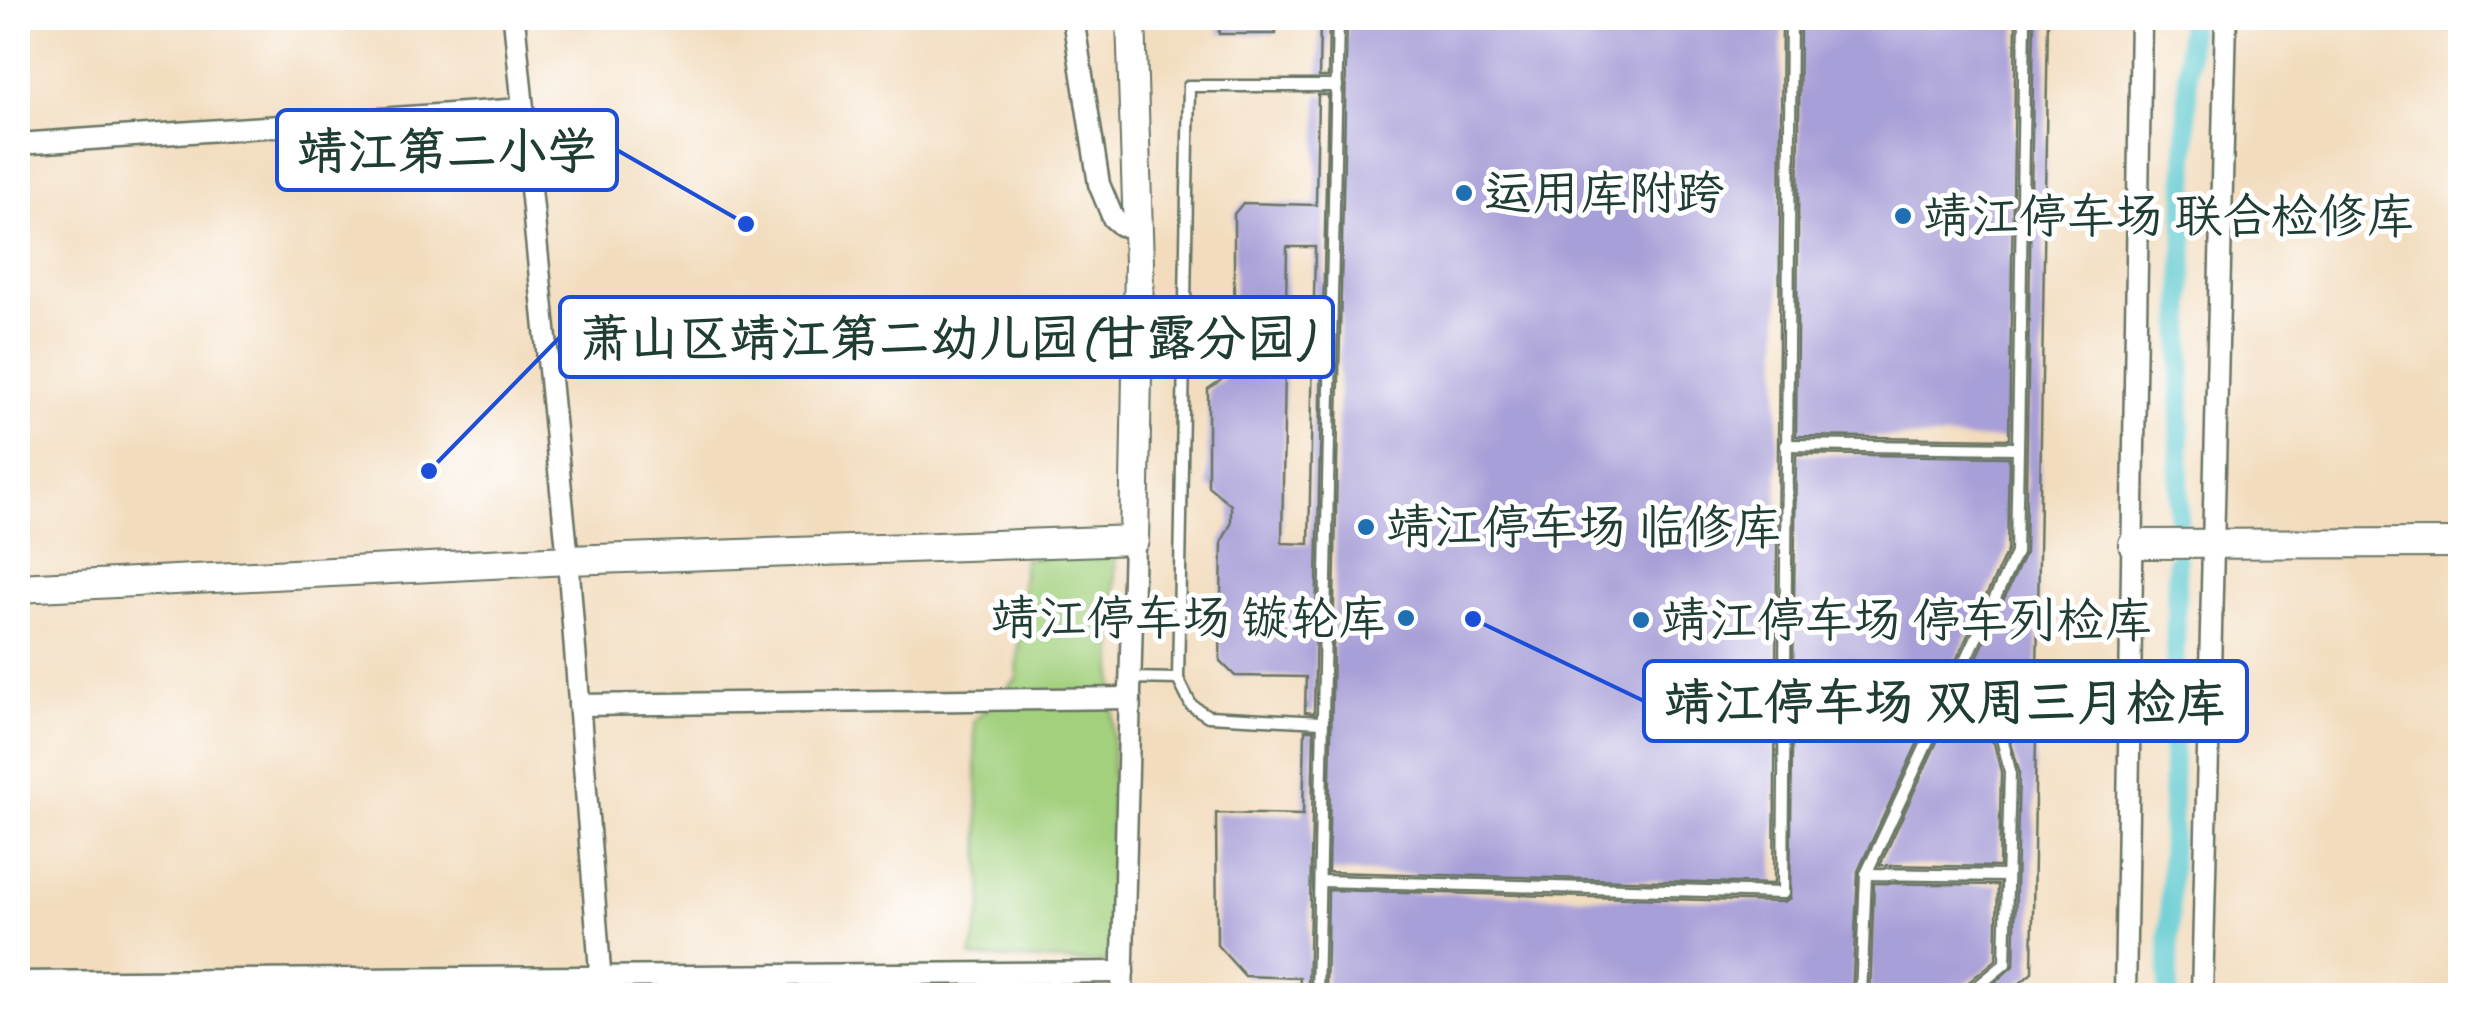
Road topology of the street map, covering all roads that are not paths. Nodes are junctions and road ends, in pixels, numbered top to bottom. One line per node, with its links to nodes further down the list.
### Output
1 (514, 18): 10 (street)
2 (1072, 18): 12 (street)
3 (1131, 18): 12 (main road)
4 (1338, 18): 9 (lane)
5 (1792, 18): 13 (lane)
6 (2026, 18): 14 (lane)
7 (2141, 18): 17 (street)
8 (2226, 18): 18 (street)
9 (1336, 86): 21 (lane); 25 (lane)
10 (523, 109): 11 (street); 19 (street)
11 (18, 144)
12 (1138, 229): 15 (main road)
13 (1785, 445): 14 (lane); 28 (lane)
14 (2018, 448): 23 (lane)
15 (1134, 540): 19 (main road); 22 (street)
16 (2460, 543): 18 (main road)
17 (2133, 544): 18 (main road); 36 (street)
18 (2212, 544): 37 (street)
19 (568, 560): 20 (main road); 24 (street)
20 (18, 588)
21 (1178, 680): 22 (lane); 25 (lane)
22 (1130, 688): 24 (street); 29 (street)
23 (1946, 702): 26 (lane); 27 (lane)
24 (579, 706): 31 (street)
25 (1322, 722): 28 (lane)
26 (1866, 874): 27 (lane); 34 (lane)
27 (2007, 876): 35 (lane)
28 (1320, 880): 33 (lane)
29 (1123, 972): 31 (street); 32 (street)
30 (18, 982): 31 (street)
31 (601, 986)
32 (1122, 996)
33 (1317, 996)
34 (1861, 996)
35 (1966, 996)
36 (2125, 996)
37 (2202, 996)

